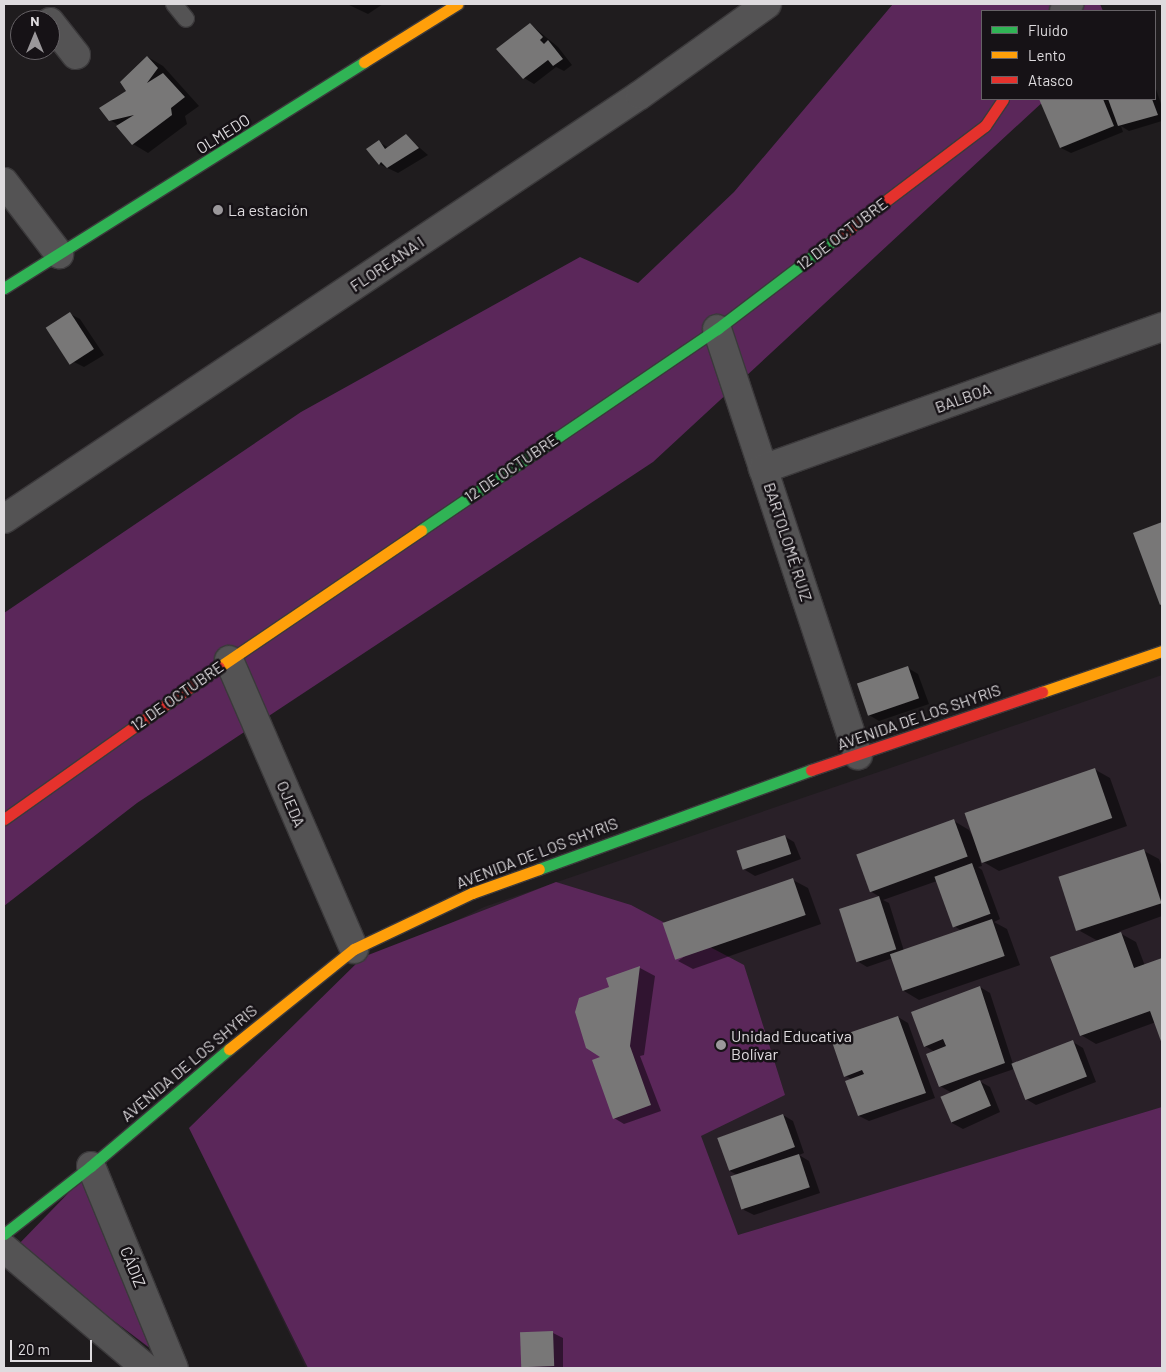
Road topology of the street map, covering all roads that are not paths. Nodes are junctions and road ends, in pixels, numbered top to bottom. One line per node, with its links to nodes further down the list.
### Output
1 (174, 4): 4 (lane)
2 (458, 4): 9 (street, OLMEDO)
3 (767, 4): 14 (street, FLOREANA I)
4 (186, 19)
5 (60, 34): 6 (street)
6 (76, 54)
7 (1002, 100): 12 (street, 12 DE OCTUBRE)
8 (4, 182): 9 (street)
9 (59, 254): 10 (street, OLMEDO)
10 (4, 288)
11 (1162, 327): 13 (street, BALBOA)
12 (717, 329): 13 (street, BARTOLOMÉ RUIZ); 16 (street, 12 DE OCTUBRE)
13 (763, 469): 17 (street, BARTOLOMÉ RUIZ)
14 (4, 519)
15 (1162, 651): 17 (street, AVENIDA DE LOS SHYRIS)
16 (229, 660): 18 (street, 12 DE OCTUBRE); 19 (street, OJEDA)
17 (858, 755): 19 (street, AVENIDA DE LOS SHYRIS)
18 (4, 819)
19 (354, 949): 20 (street, AVENIDA DE LOS SHYRIS)
20 (91, 1166): 21 (street, AVENIDA DE LOS SHYRIS); 24 (street, CÁDIZ)
21 (4, 1234)
22 (4, 1248): 23 (street)
23 (146, 1368)
24 (174, 1368)

